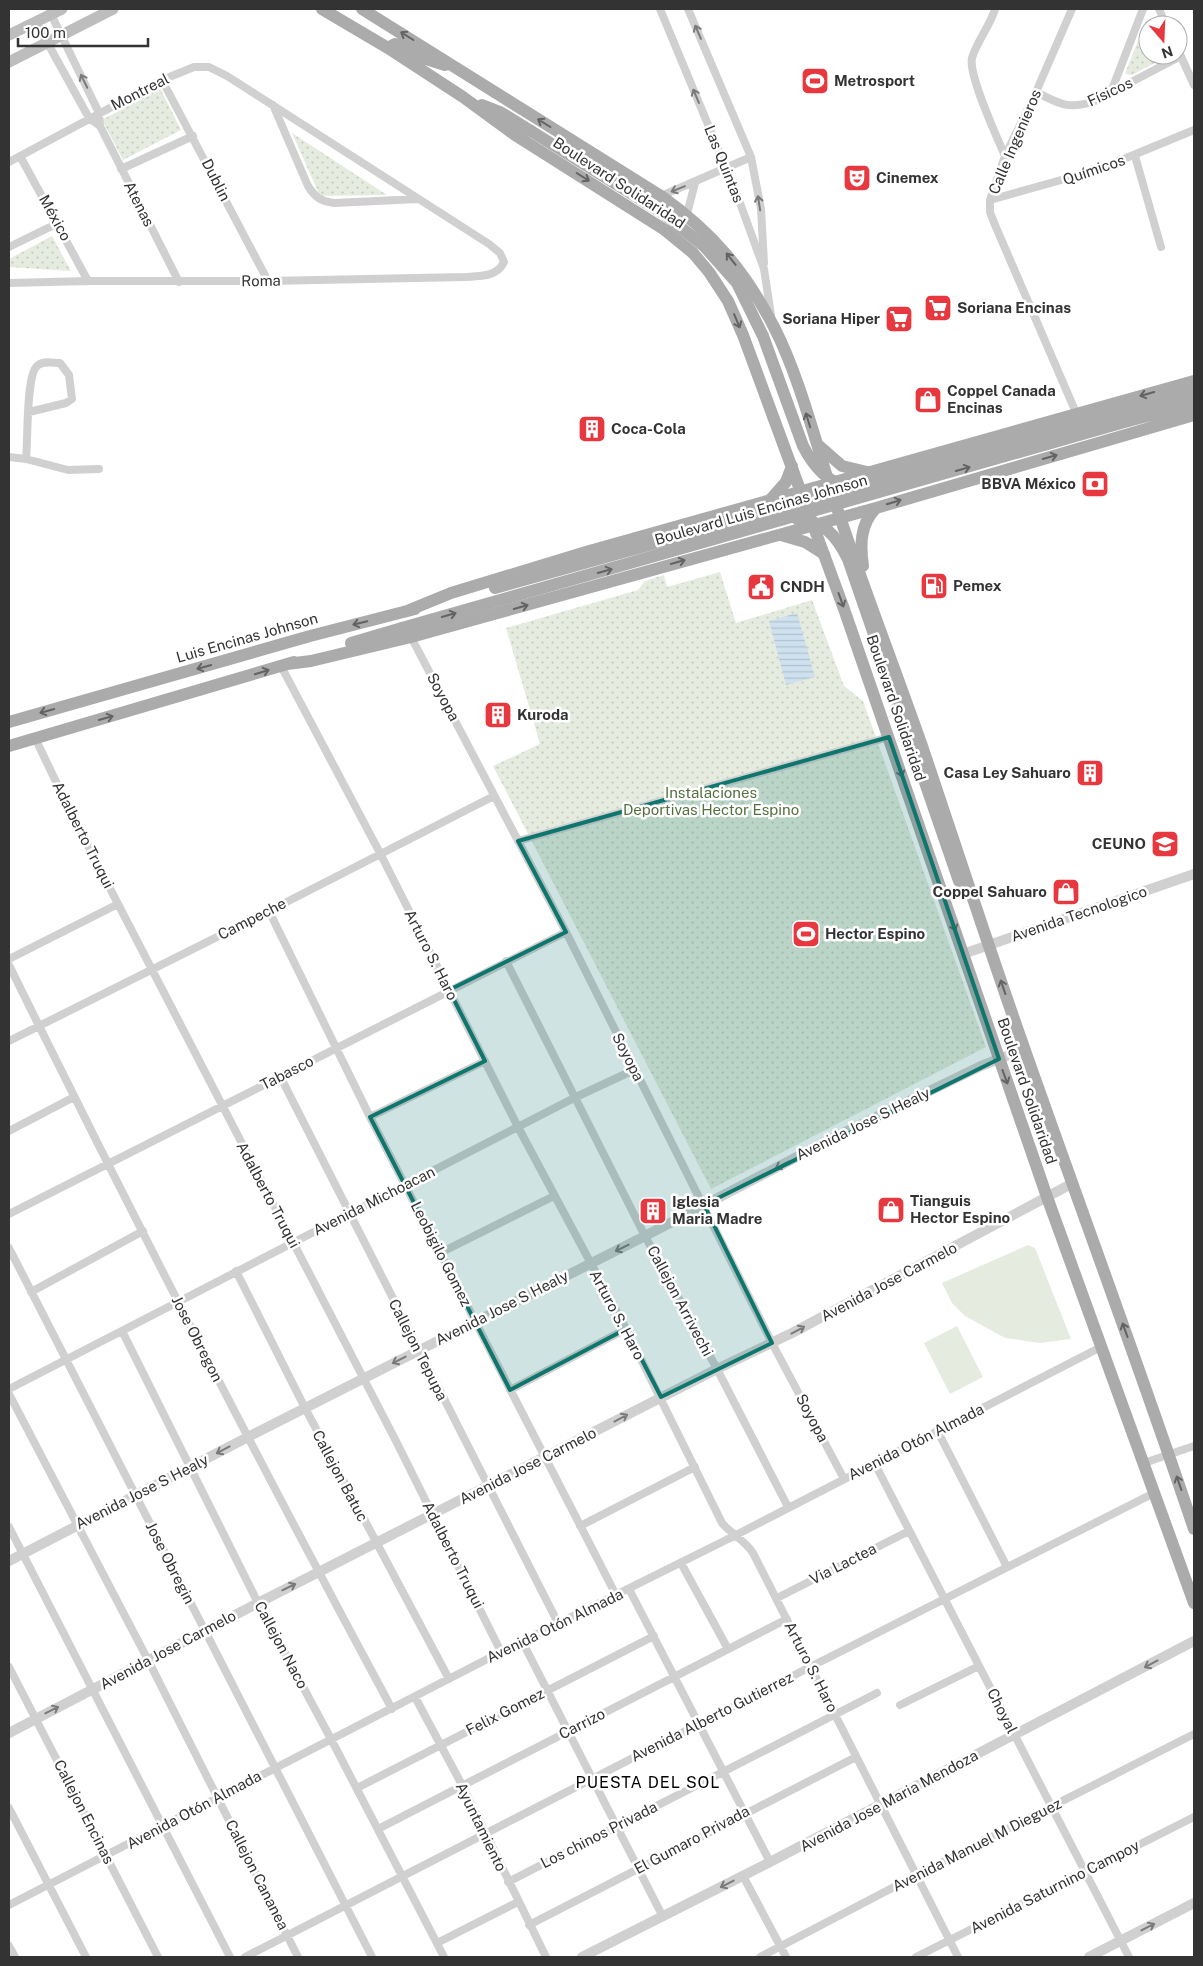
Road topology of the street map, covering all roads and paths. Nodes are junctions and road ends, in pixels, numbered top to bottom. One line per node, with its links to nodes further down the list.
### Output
1 (322, 9): 14 (main road, Boulevard Solidaridad)
2 (362, 9): 18 (main road, Boulevard Solidaridad, one-way to 2)
3 (660, 9): 35 (street, Las Quintas, one-way to 3)
4 (688, 9): 33 (street, Las Quintas, one-way to 4)
5 (995, 9): 31 (street)
6 (1072, 9): 21 (street, Calle Ingenieros)
7 (1143, 9): 22 (street)
8 (107, 10): 11 (main road)
9 (56, 11): 10 (main road); 11 (street, Atenas)
10 (36, 22): 12 (main road); 13 (street, Atenas)
11 (62, 35): 13 (main road); 25 (street, Atenas, one-way to 11)
12 (9, 36)
13 (48, 42): 15 (main road); 26 (street, Atenas)
14 (388, 48): 18 (main road); 23 (main road, Boulevard Solidaridad)
15 (9, 62)
16 (1159, 65): 22 (street, Físicos)
17 (1185, 65): 20 (street)
18 (455, 66): 38 (main road, Boulevard Solidaridad, one-way to 18)
19 (162, 80): 24 (street, Montreal); 25 (street, Montreal); 29 (street, Dublin)
20 (1194, 85)
21 (1036, 92): 22 (street, Físicos); 31 (street, Calle Ingenieros)
22 (1111, 92)
23 (464, 97): 54 (main road, Boulevard Solidaridad, one-way to 54); 67 (main road, bridge)
24 (273, 105): 39 (street, Montreal); 39 (street)
25 (100, 113): 26 (street, Montreal); 27 (street, Atenas)
26 (89, 118): 27 (street, Atenas); 30 (street, Montreal)
27 (100, 126): 36 (street, Atenas)
28 (1194, 130): 32 (street, Químicos)
29 (193, 136): 36 (street); 48 (street, Dublin)
30 (20, 156): 34 (street, Montreal); 42 (street, México)
31 (1005, 156): 40 (street, Calle Ingenieros)
32 (1134, 156): 40 (street, Químicos); 44 (street)
33 (751, 157): 35 (street); 46 (street, Las Quintas, one-way to 33)
34 (9, 162)
35 (725, 167): 37 (street); 46 (street, Las Quintas)
36 (121, 169): 49 (street, Atenas)
37 (695, 183): 38 (street, one-way to 38); 41 (street)
38 (662, 196): 41 (main road, Boulevard Solidaridad)
39 (419, 199): 45 (street, Montreal)
40 (990, 200): 58 (street, Calle Ingenieros)
41 (687, 214): 51 (main road, Boulevard Solidaridad, one-way to 41)
42 (58, 223): 43 (street); 47 (street, México)
43 (9, 247)
44 (1161, 247)
45 (503, 258): 48 (street, Roma)
46 (764, 269): 51 (street, Las Quintas)
47 (88, 281): 49 (street, Roma); 50 (street, Roma)
48 (268, 281): 49 (street, Roma)
49 (180, 282)
50 (9, 283)
51 (772, 324): 52 (main road, Boulevard Solidaridad)
52 (794, 378): 54 (main road); 61 (main road, Boulevard Solidaridad, one-way to 52)
53 (1194, 381): 58 (main road, one-way to 58)
54 (763, 390): 64 (main road, Boulevard Solidaridad)
55 (1194, 392): 60 (main road)
56 (1194, 404): 60 (main road)
57 (29, 412): 57 (street); 63 (street)
58 (1077, 415): 66 (main road)
59 (1194, 415): 71 (main road, one-way to 59)
60 (1126, 417): 67 (main road, Boulevard Luis Encinas Johnson, one-way to 60, bridge); 73 (main road, Boulevard Luis Encinas Johnson, bridge)
61 (815, 442): 66 (main road); 68 (main road, Boulevard Solidaridad)
62 (9, 457): 63 (street)
63 (26, 459): 65 (street)
64 (792, 466): 69 (main road, Boulevard Solidaridad); 70 (main road)
65 (99, 469)
66 (869, 473): 68 (main road)
67 (930, 479): 80 (main road, Boulevard Luis Encinas Johnson, one-way to 67, bridge)
68 (829, 483): 69 (main road); 72 (main road, Boulevard Solidaridad)
69 (801, 491): 70 (main road); 74 (main road, Boulevard Solidaridad)
70 (768, 501): 79 (main road)
71 (876, 508): 72 (main road); 77 (main road)
72 (841, 518): 74 (main road); 77 (main road, Boulevard Solidaridad)
73 (718, 526): 78 (main road, Boulevard Luis Encinas Johnson, bridge); 92 (main road, bridge)
74 (814, 526): 75 (main road); 76 (main road, Boulevard Solidaridad)
75 (779, 535): 76 (main road); 80 (main road, one-way to 75)
76 (824, 554): 83 (main road, Boulevard Solidaridad, one-way to 83)
77 (866, 586): 92 (main road, Boulevard Solidaridad)
78 (495, 588): 79 (main road, Luis Encinas Johnson)
79 (407, 611): 82 (main road, Luis Encinas Johnson, one-way to 82)
80 (406, 632): 81 (main road); 86 (street, Soyopa)
81 (284, 665): 84 (main road, one-way to 81); 88 (street, Arturo S. Haro)
82 (9, 722)
83 (889, 737): 87 (street); 95 (main road, Boulevard Solidaridad, one-way to 95)
84 (35, 738): 85 (main road); 90 (street, Adalberto Truqui)
85 (9, 746)
86 (494, 796): 87 (street, Soyopa); 88 (street, Campeche)
87 (518, 841): 93 (street, Soyopa)
88 (380, 853): 91 (street, Campeche); 100 (street, Arturo S. Haro)
89 (1194, 874): 94 (street, Avenida Tecnologico)
90 (118, 904): 96 (street); 99 (street, Adalberto Truqui)
91 (269, 911): 99 (street, Campeche); 103 (street, Leobigilo Gomez)
92 (978, 911): 94 (main road, Boulevard Solidaridad)
93 (566, 932): 97 (street, Tabasco); 107 (street, Soyopa)
94 (989, 945): 95 (street, Avenida Tecnologico); 104 (main road, Boulevard Solidaridad, one-way to 94)
95 (963, 954): 105 (main road, Boulevard Solidaridad)
96 (9, 959)
97 (506, 961): 100 (street, Tabasco); 110 (street, Callejon Arrivechi)
98 (9, 965): 101 (street, Jose Obregon)
99 (152, 969): 101 (street, Campeche); 111 (street, Adalberto Truqui)
100 (449, 990): 103 (street, Tabasco); 106 (street, Arturo S. Haro)
101 (38, 1025): 102 (street, Campeche); 109 (street, Jose Obregon)
102 (9, 1041)
103 (338, 1047): 108 (street, Tabasco); 112 (street, Leobigilo Gomez)
104 (1025, 1050): 105 (street, Avenida Jose S Healy); 116 (main road, Boulevard Solidaridad)
105 (999, 1059): 119 (main road, Boulevard Solidaridad, one-way to 119); 120 (street, Avenida Jose S Healy, one-way to 120)
106 (485, 1061): 112 (street); 113 (street, Arturo S. Haro)
107 (634, 1070): 110 (street, Avenida Michoacan); 120 (street, Soyopa)
108 (280, 1076): 111 (street, Tabasco); 122 (street, Callejon Tepupa)
109 (74, 1097): 114 (street); 115 (street, Jose Obregon)
110 (576, 1097): 113 (street, Avenida Michoacan); 124 (street, Callejon Arrivechi)
111 (221, 1106): 115 (street, Tabasco); 125 (street, Adalberto Truqui)
112 (370, 1117): 117 (street, Leobigilo Gomez)
113 (518, 1127): 117 (street, Avenida Michoacan); 118 (street, Arturo S. Haro)
114 (9, 1130)
115 (108, 1164): 121 (street, Tabasco); 123 (street, Jose Obregon)
116 (1073, 1183): 119 (street, Avenida Jose Carmelo); 149 (main road, Boulevard Solidaridad, one-way to 116)
117 (405, 1185): 122 (street, Avenida Michoacan); 127 (street, Leobigilo Gomez)
118 (554, 1196): 127 (street); 128 (street, Arturo S. Haro)
119 (1047, 1197): 135 (street, Avenida Jose Carmelo, one-way to 119); 136 (main road, Boulevard Solidaridad)
120 (704, 1205): 124 (street, Avenida Jose S Healy); 135 (street, Soyopa)
121 (9, 1214)
122 (348, 1214): 125 (street, Avenida Michoacan); 137 (street, Callejon Tepupa)
123 (142, 1231): 130 (street); 131 (street, Jose Obregon)
124 (645, 1236): 128 (street, Avenida Jose S Healy, one-way to 128); 139 (street, Callejon Arrivechi)
125 (293, 1242): 129 (street, Avenida Michoacan); 140 (street, Adalberto Truqui)
126 (9, 1248): 130 (street, Jose Obregin)
127 (440, 1253): 132 (street, Leobigilo Gomez)
128 (590, 1263): 132 (street, Avenida Jose S Healy); 133 (street, Arturo S. Haro)
129 (236, 1271): 131 (street, Avenida Michoacan); 145 (street, Callejon Batuc)
130 (31, 1292): 138 (street, Jose Obregin)
131 (178, 1301): 134 (street, Avenida Michoacan); 147 (street, Jose Obregon)
132 (475, 1321): 137 (street, Avenida Jose S Healy); 142 (street, Leobigilo Gomez)
133 (626, 1329): 142 (street); 144 (street, Arturo S. Haro)
134 (122, 1330): 138 (street, Avenida Michoacan); 154 (street, Callejon Naco)
135 (772, 1342): 139 (street, Avenida Jose Carmelo); 155 (street, Soyopa)
136 (1101, 1347): 146 (street, Avenida Otón Almada); 151 (main road, Boulevard Solidaridad)
137 (418, 1350): 140 (street, Avenida Jose S Healy, one-way to 140); 156 (street, Callejon Tepupa)
138 (66, 1360): 141 (street, Avenida Michoacan); 158 (street, Jose Obregin)
139 (717, 1369): 144 (street, Avenida Jose Carmelo); 159 (street, Callejon Arrivechi)
140 (363, 1378): 145 (street, Avenida Jose S Healy); 160 (street, Adalberto Truqui)
141 (9, 1389)
142 (510, 1390): 150 (street, Leobigilo Gomez)
143 (9, 1394): 161 (street, Callejon Cananea)
144 (661, 1397): 150 (street, Avenida Jose Carmelo, one-way to 144); 153 (street, Arturo S. Haro)
145 (305, 1408): 147 (street, Avenida Jose S Healy); 167 (street, Callejon Batuc)
146 (937, 1430): 152 (street, Avenida Otón Almada); 171 (street)
147 (248, 1437): 154 (street, Avenida Jose S Healy, one-way to 154); 172 (street, Jose Obregon)
148 (1194, 1446): 149 (street)
149 (1169, 1455): 151 (street); 164 (main road, Boulevard Solidaridad, one-way to 149)
150 (545, 1456): 156 (street, Avenida Jose Carmelo); 162 (street, Leobigilo Gomez)
151 (1144, 1463): 157 (main road, Boulevard Solidaridad)
152 (875, 1464): 155 (street, Avenida Otón Almada); 165 (street, Choyal)
153 (695, 1467): 162 (street); 166 (street, Arturo S. Haro)
154 (191, 1468): 158 (street, Avenida Jose S Healy); 177 (street, Callejon Naco)
155 (844, 1479): 159 (street, Avenida Otón Almada)
156 (487, 1486): 160 (street, Avenida Jose Carmelo); 180 (street, Callejon Tepupa)
157 (1154, 1493): 171 (street, Avenida Alberto Gutierrez); 178 (main road, Boulevard Solidaridad)
158 (136, 1496): 161 (street, Avenida Jose S Healy); 181 (street, Jose Obregin)
159 (788, 1507): 166 (street, Avenida Otón Almada)
160 (432, 1515): 167 (street, Avenida Jose Carmelo); 186 (street, Adalberto Truqui)
161 (77, 1525): 168 (street, Avenida Jose S Healy); 187 (street, Callejon Cananea)
162 (580, 1526): 174 (street, Leobigilo Gomez)
163 (9, 1527): 168 (street)
164 (1194, 1530)
165 (910, 1531): 175 (street, Via Lactea); 176 (street, Choyal)
166 (734, 1536): 170 (street, Avenida Otón Almada); 175 (street, Arturo S. Haro)
167 (376, 1543): 172 (street, Avenida Jose Carmelo); 192 (street, Callejon Batuc)
168 (23, 1554): 169 (street, Avenida Jose S Healy); 193 (street)
169 (9, 1561)
170 (681, 1562): 173 (street, Avenida Otón Almada); 185 (street)
171 (1007, 1567): 176 (street, Avenida Alberto Gutierrez)
172 (319, 1573): 177 (street, Avenida Jose Carmelo, one-way to 172); 198 (street, Jose Obregon)
173 (629, 1589): 174 (street, Avenida Otón Almada); 182 (street)
174 (616, 1595): 180 (street, Avenida Otón Almada)
175 (777, 1598): 179 (street, Arturo S. Haro)
176 (945, 1600): 189 (street, Avenida Alberto Gutierrez); 190 (street, Choyal)
177 (258, 1603): 181 (street, Avenida Jose Carmelo); 206 (street, Callejon Naco)
178 (1194, 1603)
179 (787, 1619): 185 (street, Carrizo); 189 (street, Arturo S. Haro)
180 (558, 1623): 183 (street, Avenida Otón Almada)
181 (204, 1630): 187 (street, Avenida Jose Carmelo); 209 (street, Jose Obregin)
182 (654, 1636): 191 (street); 194 (street, Felix Gomez)
183 (522, 1641): 186 (street, Avenida Otón Almada); 194 (street)
184 (1194, 1641): 205 (street, Avenida Jose Maria Mendoza, one-way to 205)
185 (728, 1649): 191 (street, Carrizo)
186 (501, 1652): 192 (street, Avenida Otón Almada)
187 (148, 1660): 193 (street, Avenida Jose Carmelo); 214 (street, Callejon Cananea)
188 (9, 1666): 200 (street, Callejon Encinas)
189 (812, 1666): 199 (street, Arturo S. Haro); 201 (street, Avenida Alberto Gutierrez)
190 (979, 1666): 197 (street); 205 (street, Choyal)
191 (675, 1677): 201 (street); 202 (street, Carrizo)
192 (448, 1679): 196 (street, Avenida Otón Almada)
193 (93, 1689): 200 (street, Avenida Jose Carmelo, one-way to 193); 220 (street)
194 (548, 1690): 202 (street); 207 (street, Felix Gomez)
195 (877, 1693): 199 (street, Los chinos Privada)
196 (415, 1697): 198 (street, Avenida Otón Almada); 207 (street, Ayuntamiento)
197 (900, 1705)
198 (392, 1709): 206 (street, Avenida Otón Almada)
199 (835, 1714): 208 (street, Arturo S. Haro); 210 (street, Los chinos Privada)
200 (36, 1718): 203 (street, Avenida Jose Carmelo); 224 (street, Callejon Encinas)
201 (699, 1725): 210 (street); 211 (street, Avenida Alberto Gutierrez)
202 (569, 1731): 211 (street); 212 (street, Carrizo)
203 (9, 1733)
204 (1194, 1734): 216 (street, Avenida Manuel M Dieguez)
205 (1014, 1735): 215 (street, Avenida Jose Maria Mendoza); 216 (street, Choyal)
206 (331, 1739): 209 (street, Avenida Otón Almada); 213 (street, Callejon Naco)
207 (441, 1744): 212 (street, Ayuntamiento); 213 (street, Felix Gomez)
208 (856, 1757): 215 (street, Arturo S. Haro); 218 (street, El Gumaro Privada)
209 (274, 1768): 214 (street, Avenida Otón Almada); 236 (street, Jose Obregin)
210 (723, 1771): 218 (street); 221 (street, Los chinos Privada)
211 (592, 1778): 221 (street); 223 (street, Avenida Alberto Gutierrez)
212 (462, 1785): 222 (street, Carrizo); 223 (street, Ayuntamiento)
213 (356, 1788): 222 (street, Callejon Naco)
214 (218, 1798): 220 (street, Avenida Otón Almada); 239 (street, Callejon Cananea)
215 (880, 1805): 225 (street, Avenida Jose Maria Mendoza); 228 (street, Arturo S. Haro)
216 (1051, 1807): 227 (street, Choyal); 228 (street, Avenida Manuel M Dieguez)
217 (9, 1808): 232 (street)
218 (744, 1813): 225 (street); 226 (street, El Gumaro Privada)
219 (1194, 1817): 227 (street, Avenida Saturnino Campoy)
220 (162, 1826): 224 (street, Avenida Otón Almada); 248 (street)
221 (617, 1826): 226 (street); 231 (street, Los chinos Privada)
222 (378, 1829): 230 (street, Callejon Naco)
223 (485, 1834): 230 (street, Avenida Alberto Gutierrez); 231 (street, Ayuntamiento)
224 (106, 1856): 232 (street, Avenida Otón Almada); 247 (street, Callejon Encinas)
225 (770, 1862): 229 (street, Avenida Jose Maria Mendoza)
226 (638, 1869): 237 (street); 238 (street, El Gumaro Privada)
227 (1084, 1872): 240 (street, Avenida Saturnino Campoy); 241 (street, Choyal)
228 (917, 1875): 240 (street, Arturo S. Haro); 244 (street, Avenida Manuel M Dieguez)
229 (743, 1876): 237 (street, Avenida Jose Maria Mendoza, one-way to 237); 244 (street)
230 (401, 1877): 236 (street, Avenida Alberto Gutierrez); 242 (street, Callejon Naco)
231 (508, 1882): 233 (street, Ayuntamiento)
232 (49, 1885): 235 (street, Avenida Otón Almada); 246 (street)
233 (518, 1902): 238 (street, Ayuntamiento); 242 (street)
234 (1194, 1903): 241 (street, one-way to 234)
235 (9, 1905)
236 (346, 1906): 239 (street, Avenida Alberto Gutierrez); 251 (street, Jose Obregin)
237 (663, 1917): 254 (street, Avenida Jose Maria Mendoza)
238 (529, 1925): 253 (street, Ayuntamiento)
239 (287, 1935): 249 (street, Avenida Alberto Gutierrez); 250 (street, Callejon Cananea)
240 (949, 1940): 257 (street, Avenida Saturnino Campoy); 258 (street, Arturo S. Haro)
241 (1121, 1941): 259 (street); 260 (street, Choyal)
242 (438, 1944): 252 (street, Callejon Naco)
243 (9, 1946): 245 (street)
244 (781, 1947): 255 (street, Avenida Manuel M Dieguez); 256 (street)
245 (15, 1957)
246 (86, 1957)
247 (158, 1957)
248 (230, 1957)
249 (245, 1957)
250 (298, 1957)
251 (372, 1957)
252 (444, 1957)
253 (546, 1957)
254 (582, 1957)
255 (760, 1957)
256 (786, 1957)
257 (916, 1957)
258 (958, 1957)
259 (1089, 1957)
260 (1130, 1957)

